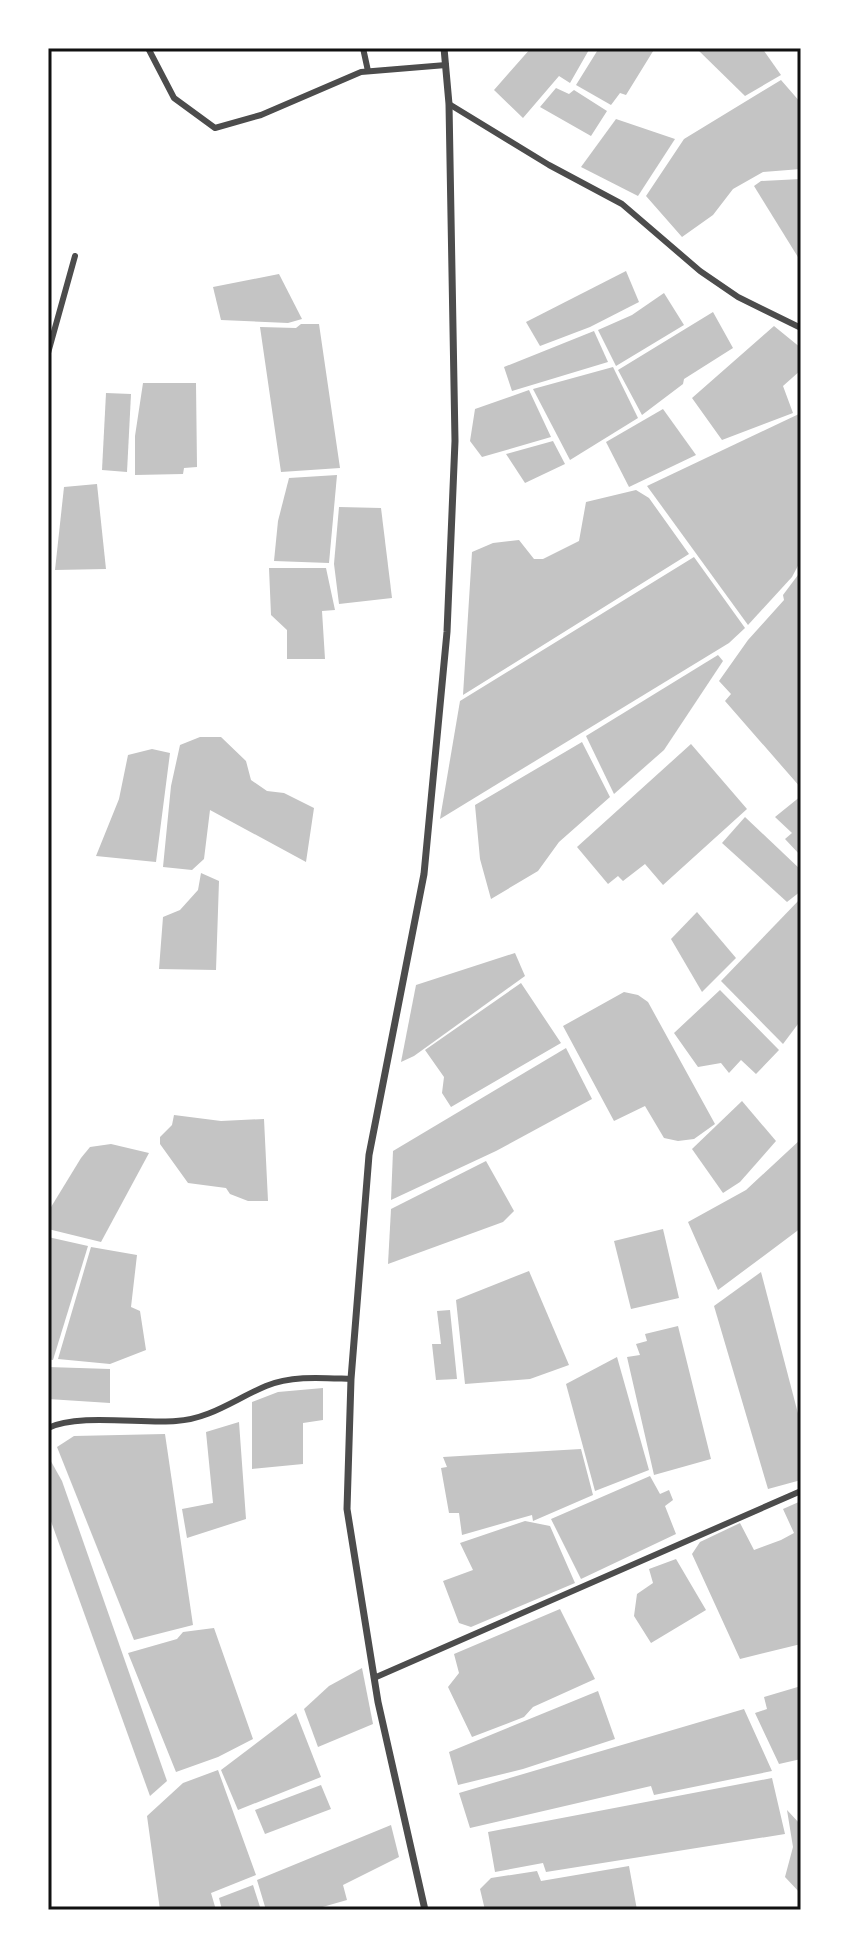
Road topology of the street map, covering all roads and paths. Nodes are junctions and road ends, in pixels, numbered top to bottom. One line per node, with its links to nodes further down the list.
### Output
1 (148, 48): 5 (street)
2 (363, 48): 5 (street)
3 (444, 48): 4 (street)
4 (446, 65): 5 (street); 6 (street)
5 (368, 71)
6 (449, 104): 8 (street); 10 (street)
7 (75, 256): 9 (street)
8 (801, 328)
9 (48, 353)
10 (351, 1379): 11 (street); 13 (street)
11 (48, 1428)
12 (801, 1491): 13 (street)
13 (374, 1678): 14 (street)
14 (425, 1910)

